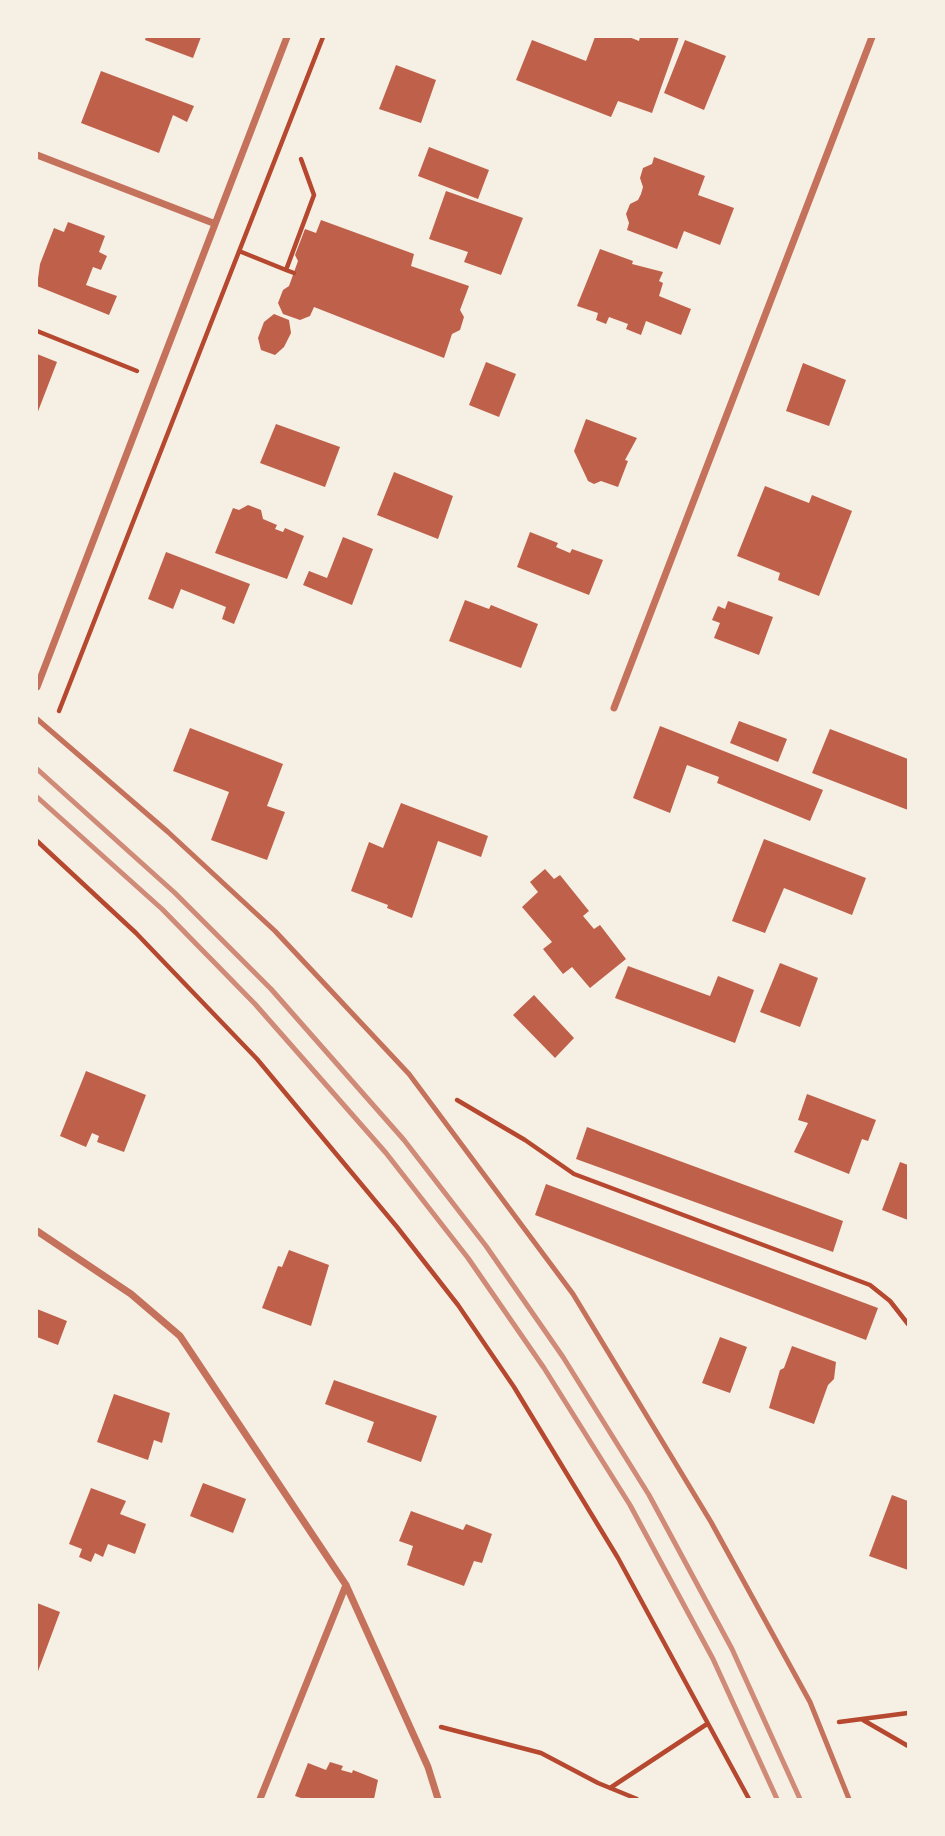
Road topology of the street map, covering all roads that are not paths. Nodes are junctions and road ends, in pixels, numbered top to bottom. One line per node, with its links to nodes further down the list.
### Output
1 (287, 37): 4 (street)
2 (872, 37): 6 (street)
3 (37, 155): 4 (street)
4 (213, 223): 5 (street)
5 (37, 687)
6 (614, 708)
7 (37, 719): 12 (lane)
8 (37, 1231): 9 (street)
9 (346, 1585): 10 (street); 11 (street)
10 (260, 1799)
11 (438, 1799)
12 (849, 1799)

